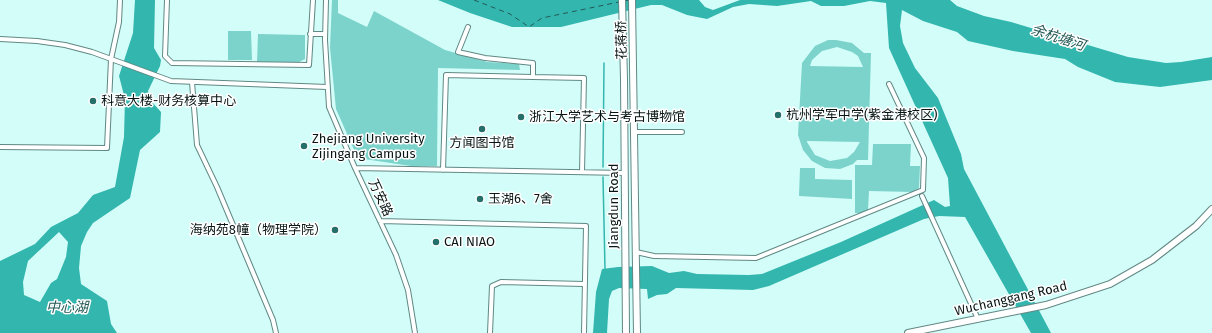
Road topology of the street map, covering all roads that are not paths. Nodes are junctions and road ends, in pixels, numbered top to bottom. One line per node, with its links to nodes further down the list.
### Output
1 (120, 0): 11 (street)
2 (166, 0): 8 (street)
3 (312, 0): 8 (street)
4 (326, 0): 9 (street, 万安路)
5 (622, 0): 13 (main road, 花蒋桥)
6 (632, 0): 14 (main road, 花蒋桥)
7 (468, 27): 12 (street)
8 (310, 34): 9 (street)
9 (325, 34): 17 (street, 万安路)
10 (1, 40): 11 (street)
11 (111, 59): 15 (street); 20 (street)
12 (533, 77): 22 (street); 23 (street)
13 (624, 79): 24 (main road, Jiangdun Road)
14 (634, 80): 18 (main road, Jiangdun Road)
15 (192, 82): 17 (street); 32 (street)
16 (888, 84): 28 (street)
17 (328, 87): 21 (street, 万安路)
18 (634, 132): 19 (street); 28 (main road, Jiangdun Road)
19 (682, 132)
20 (0, 147)
21 (355, 168): 22 (street); 27 (street, 万安路)
22 (443, 170): 23 (street)
23 (582, 172): 24 (street)
24 (625, 173): 36 (main road, Jiangdun Road)
25 (922, 196): 30 (street)
26 (1212, 210): 30 (main road, Wuchanggang Road)
27 (380, 221): 29 (street); 33 (street, 万安路)
28 (636, 255): 37 (main road, Jiangdun Road)
29 (584, 284): 34 (street); 35 (street)
30 (978, 319): 31 (main road, Wuchanggang Road)
31 (917, 332): 38 (main road, Wuchanggang Road)
32 (276, 333)
33 (415, 333)
34 (490, 333)
35 (584, 333)
36 (626, 333)
37 (637, 333)
38 (908, 333)

